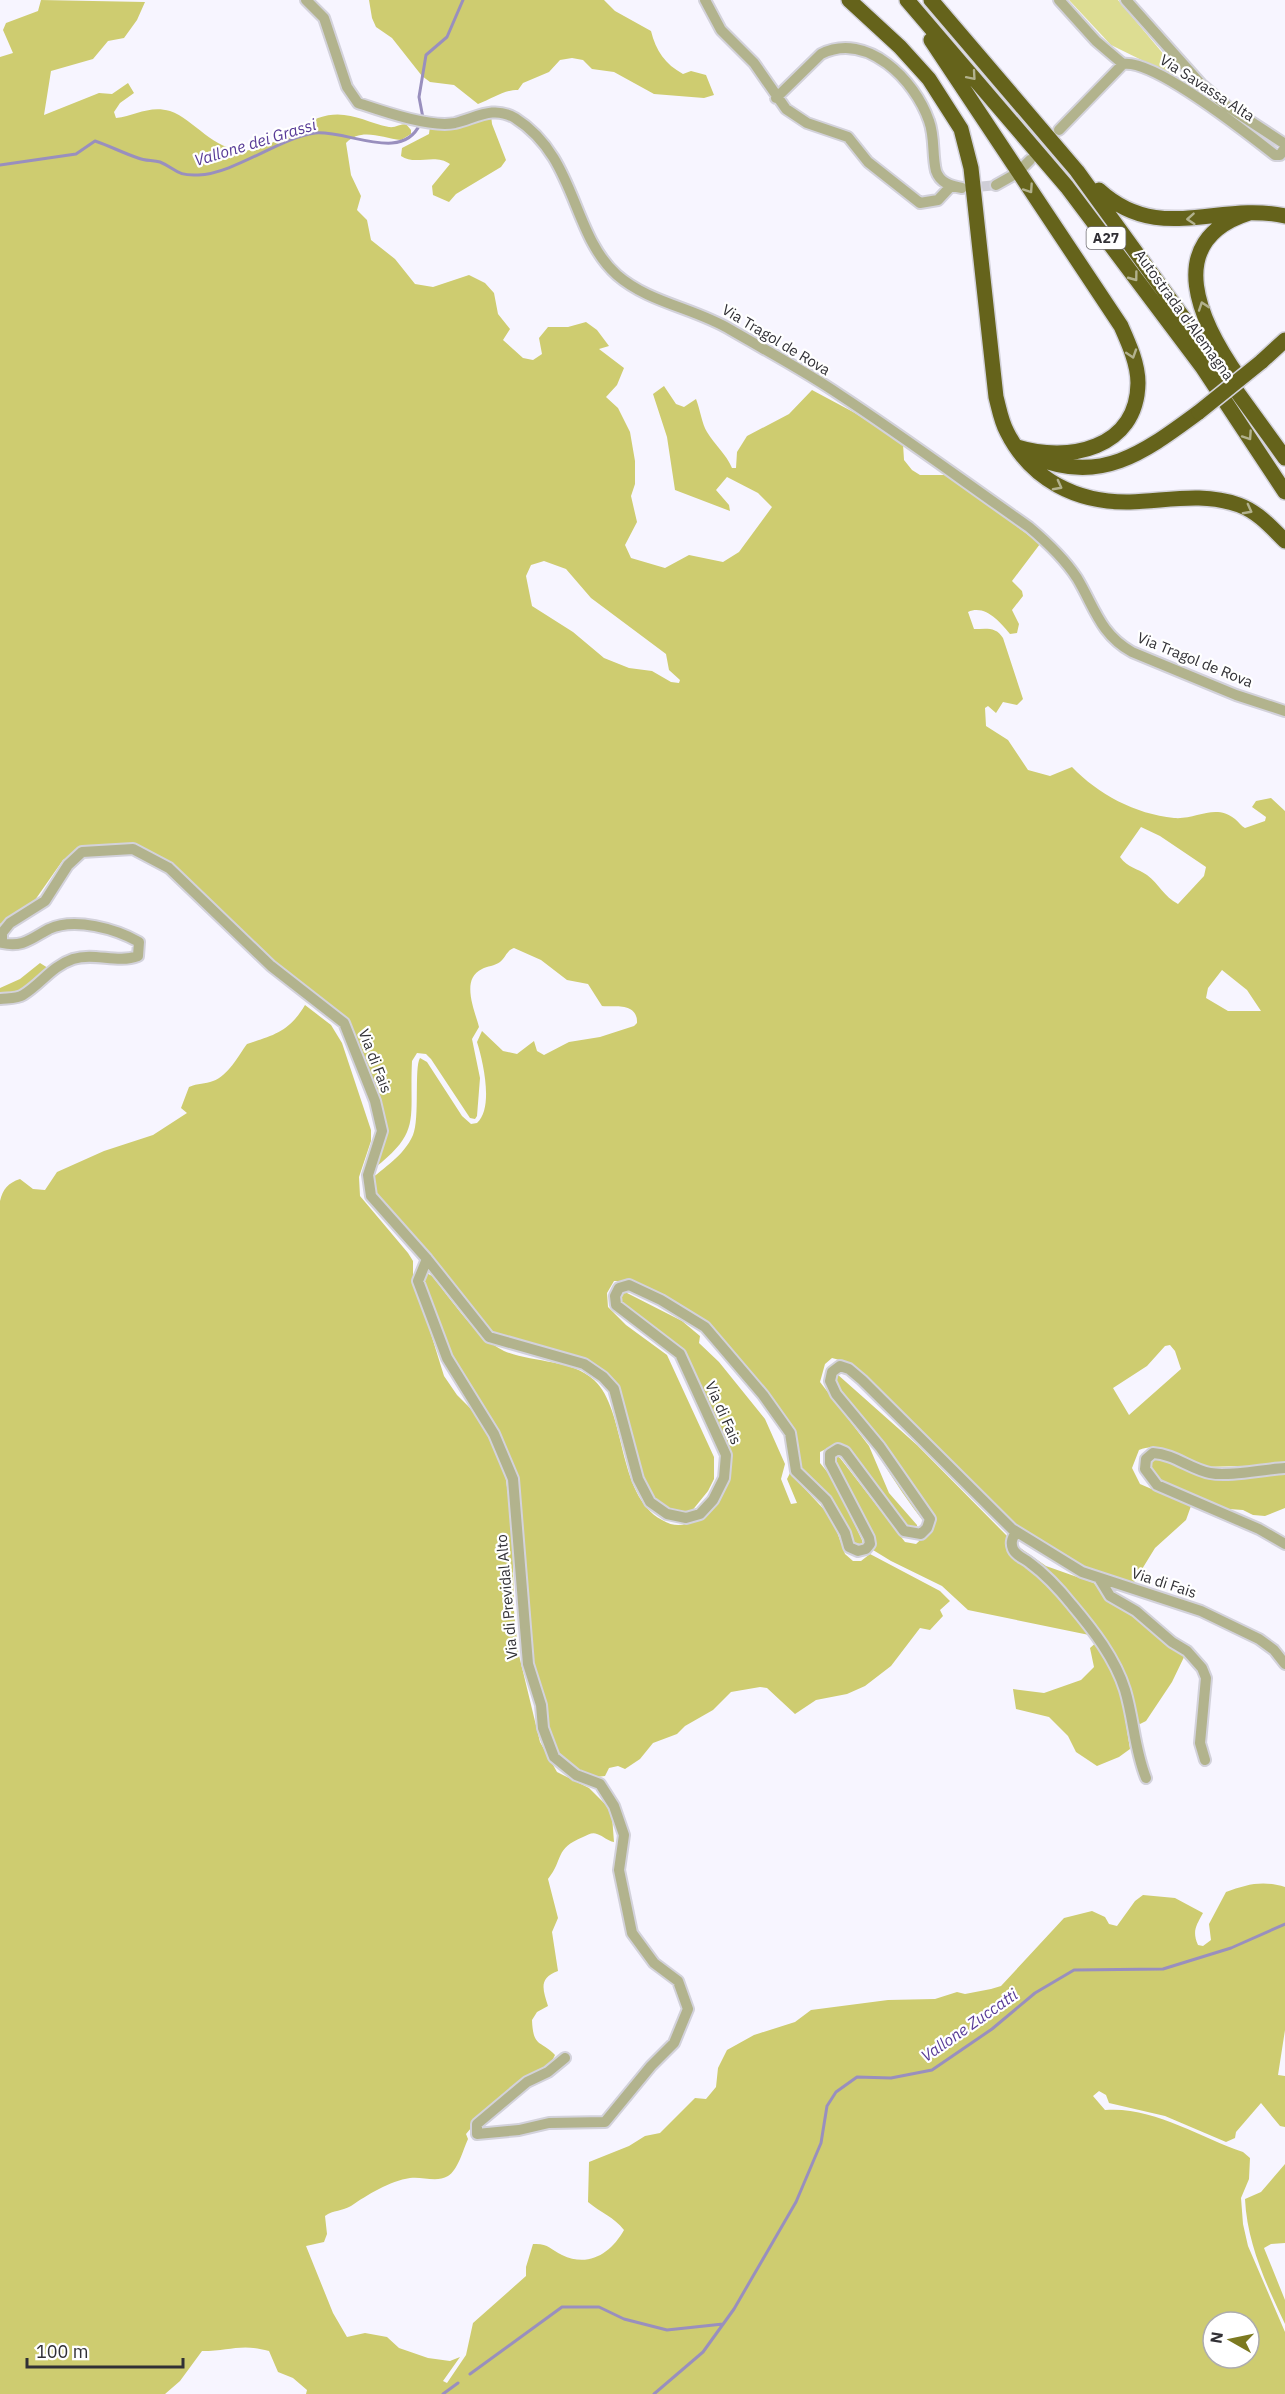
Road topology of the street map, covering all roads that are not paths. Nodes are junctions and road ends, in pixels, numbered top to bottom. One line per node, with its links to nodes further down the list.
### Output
1 (306, 0): 24 (street, Via Tragol de Rova)
2 (705, 0): 9 (street)
3 (849, 0): 19 (highway)
4 (906, 0): 19 (highway, A27, one-way to 19); 22 (highway, Autostrada d'Alemagna / A27, one-way to 22)
5 (931, 0): 13 (highway, Autostrada d'Alemagna / A27)
6 (1059, 0): 8 (street)
7 (1126, 0): 11 (street)
8 (1124, 64): 10 (street); 12 (street, Via Savassa Alta)
9 (776, 98): 9 (street)
10 (1059, 130)
11 (1285, 144)
12 (1285, 148)
13 (1077, 171): 16 (highway, A27, one-way to 13); 21 (highway, Autostrada d'Alemagna / A27)
14 (1012, 176): 15 (street)
15 (996, 185)
16 (1249, 213): 17 (highway, A27); 20 (highway, A27, one-way to 16)
17 (1285, 216)
18 (1285, 340): 19 (highway, bridge)
19 (1017, 447): 23 (highway, one-way to 23)
20 (1285, 447)
21 (1285, 458)
22 (1285, 492)
23 (1285, 541)
24 (1285, 711)
25 (0, 999): 26 (street, Via di Fais)
26 (427, 1259): 28 (street, Via di Fais); 34 (street, Via di Previdal Alto)
27 (1285, 1468): 29 (street)
28 (1017, 1532): 30 (street, Via di Fais); 33 (street)
29 (1285, 1544)
30 (1099, 1578): 31 (street, Via di Fais); 32 (street)
31 (1285, 1664)
32 (1205, 1761)
33 (1146, 1778)
34 (565, 2058)

